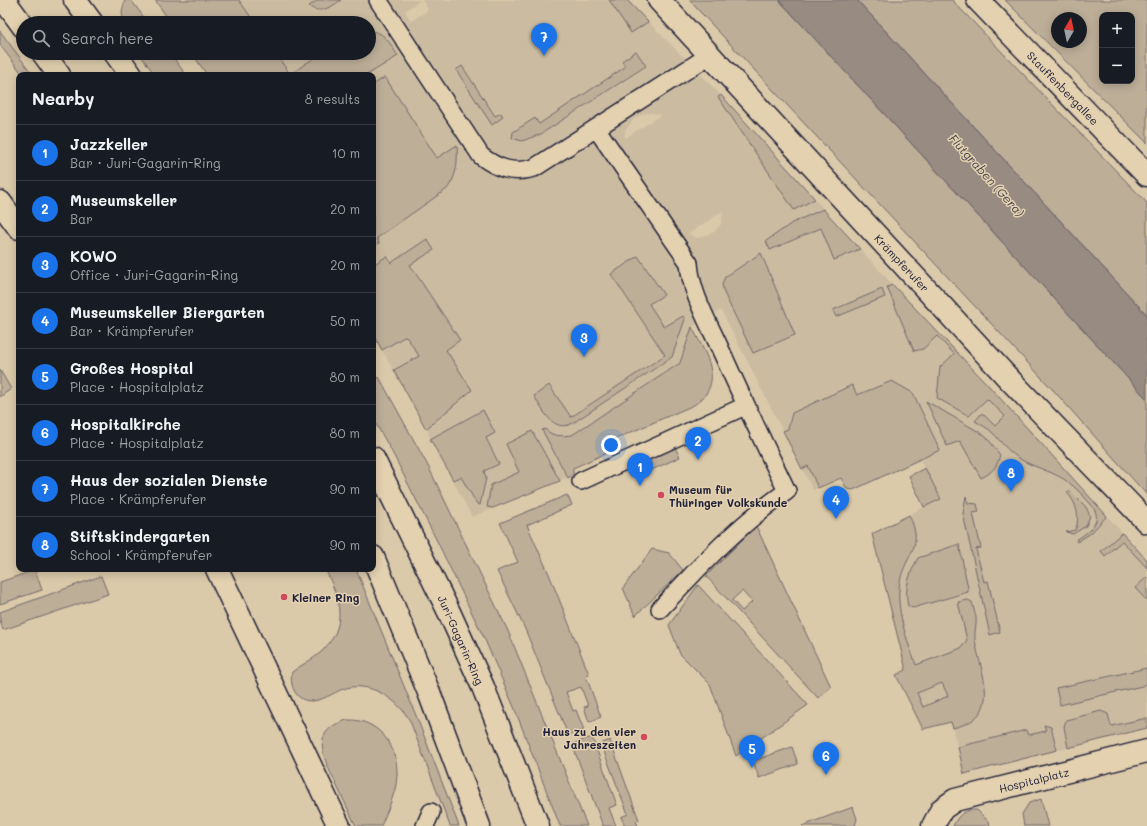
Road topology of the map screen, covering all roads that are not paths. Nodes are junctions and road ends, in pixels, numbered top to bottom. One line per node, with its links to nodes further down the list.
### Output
1 (4, 0): 6 (street)
2 (75, 0): 7 (street)
3 (378, 0): 13 (lane)
4 (659, 0): 8 (street, Krämpferufer)
5 (978, 0): 14 (street, Stauffenbergallee)
6 (16, 16)
7 (87, 16)
8 (710, 55): 13 (lane); 20 (street, Krämpferufer)
9 (48, 60): 11 (street)
10 (120, 60): 12 (street)
11 (58, 72)
12 (129, 72)
13 (596, 128): 17 (lane)
14 (1147, 175)
15 (0, 202): 16 (street)
16 (16, 224)
17 (745, 406): 19 (lane); 23 (lane)
18 (376, 464): 27 (street, Juri-Gagarin-Ring)
19 (581, 481)
20 (1147, 522)
21 (376, 564): 26 (street)
22 (218, 572): 25 (street)
23 (660, 609)
24 (1147, 751): 28 (street, Hospitalplatz)
25 (339, 826)
26 (479, 826)
27 (538, 826)
28 (933, 826)

